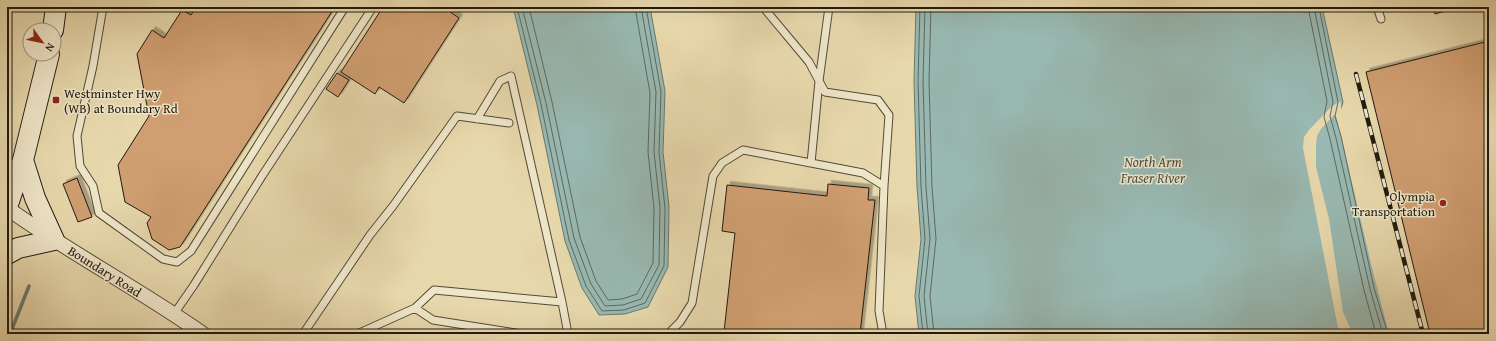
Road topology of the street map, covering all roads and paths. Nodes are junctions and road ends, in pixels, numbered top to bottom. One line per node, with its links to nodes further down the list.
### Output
1 (56, 7): 9 (main road)
2 (104, 7): 3 (lane)
3 (345, 7)
4 (372, 7): 22 (lane)
5 (764, 7): 11 (lane)
6 (829, 7): 11 (lane)
7 (1377, 7): 8 (lane)
8 (1381, 19)
9 (54, 22)
10 (47, 62): 14 (main road)
11 (819, 81): 15 (lane); 16 (lane)
12 (477, 119): 13 (lane); 20 (lane); 24 (lane)
13 (509, 124)
14 (23, 160): 17 (main road); 18 (main road)
15 (811, 163): 16 (lane); 28 (lane)
16 (884, 186): 29 (lane)
17 (7, 208): 18 (street, Boundary Road)
18 (54, 240): 19 (main road); 22 (street, Boundary Road)
19 (7, 254)
20 (562, 302): 21 (lane); 27 (lane)
21 (415, 308): 25 (lane); 26 (lane)
22 (174, 314): 23 (street, Boundary Road)
23 (203, 334)
24 (303, 334)
25 (357, 334)
26 (522, 334)
27 (568, 334)
28 (668, 334)
29 (883, 334)

